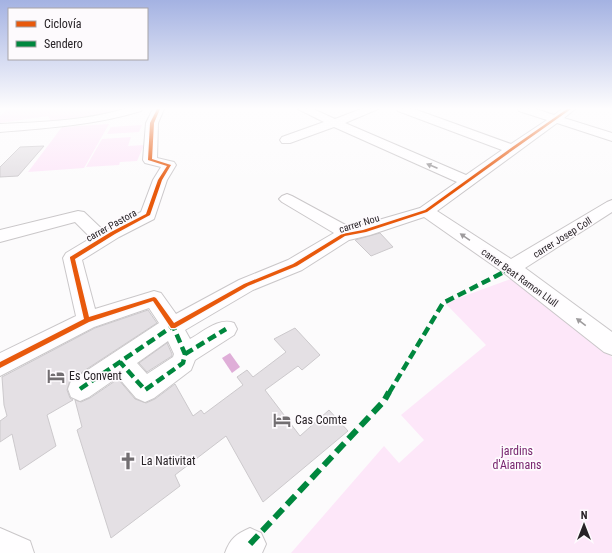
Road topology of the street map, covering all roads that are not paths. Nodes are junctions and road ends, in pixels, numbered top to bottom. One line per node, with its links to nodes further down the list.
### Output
1 (151, 135): 14 (street, carrer Pastora)
2 (301, 135): 6 (street)
3 (361, 135): 8 (street, one-way to 3)
4 (472, 135): 7 (street)
5 (532, 135): 7 (street, carrer Nou)
6 (286, 140)
7 (512, 149): 8 (street, carrer Nou)
8 (468, 181): 11 (street, carrer Nou)
9 (287, 199): 12 (street)
10 (612, 205): 15 (street, carrer Josep Coll)
11 (426, 212): 12 (street, carrer Nou); 15 (street, carrer Beat Ramon Llull, one-way to 11)
12 (348, 234): 17 (street, carrer Nou)
13 (0, 236): 14 (street, carrer Pastora)
14 (103, 240): 16 (street, carrer Pastora)
15 (511, 268): 19 (street, carrer Beat Ramon Llull, one-way to 15)
16 (87, 320): 17 (street); 22 (street)
17 (173, 326): 20 (street); 21 (street, carrer Nou)
18 (226, 328): 20 (street)
19 (612, 345)
20 (185, 354): 21 (street)
21 (120, 362): 23 (street, carrer Nou)
22 (0, 365)
23 (80, 389)
24 (0, 544): 25 (street)
25 (18, 553)

